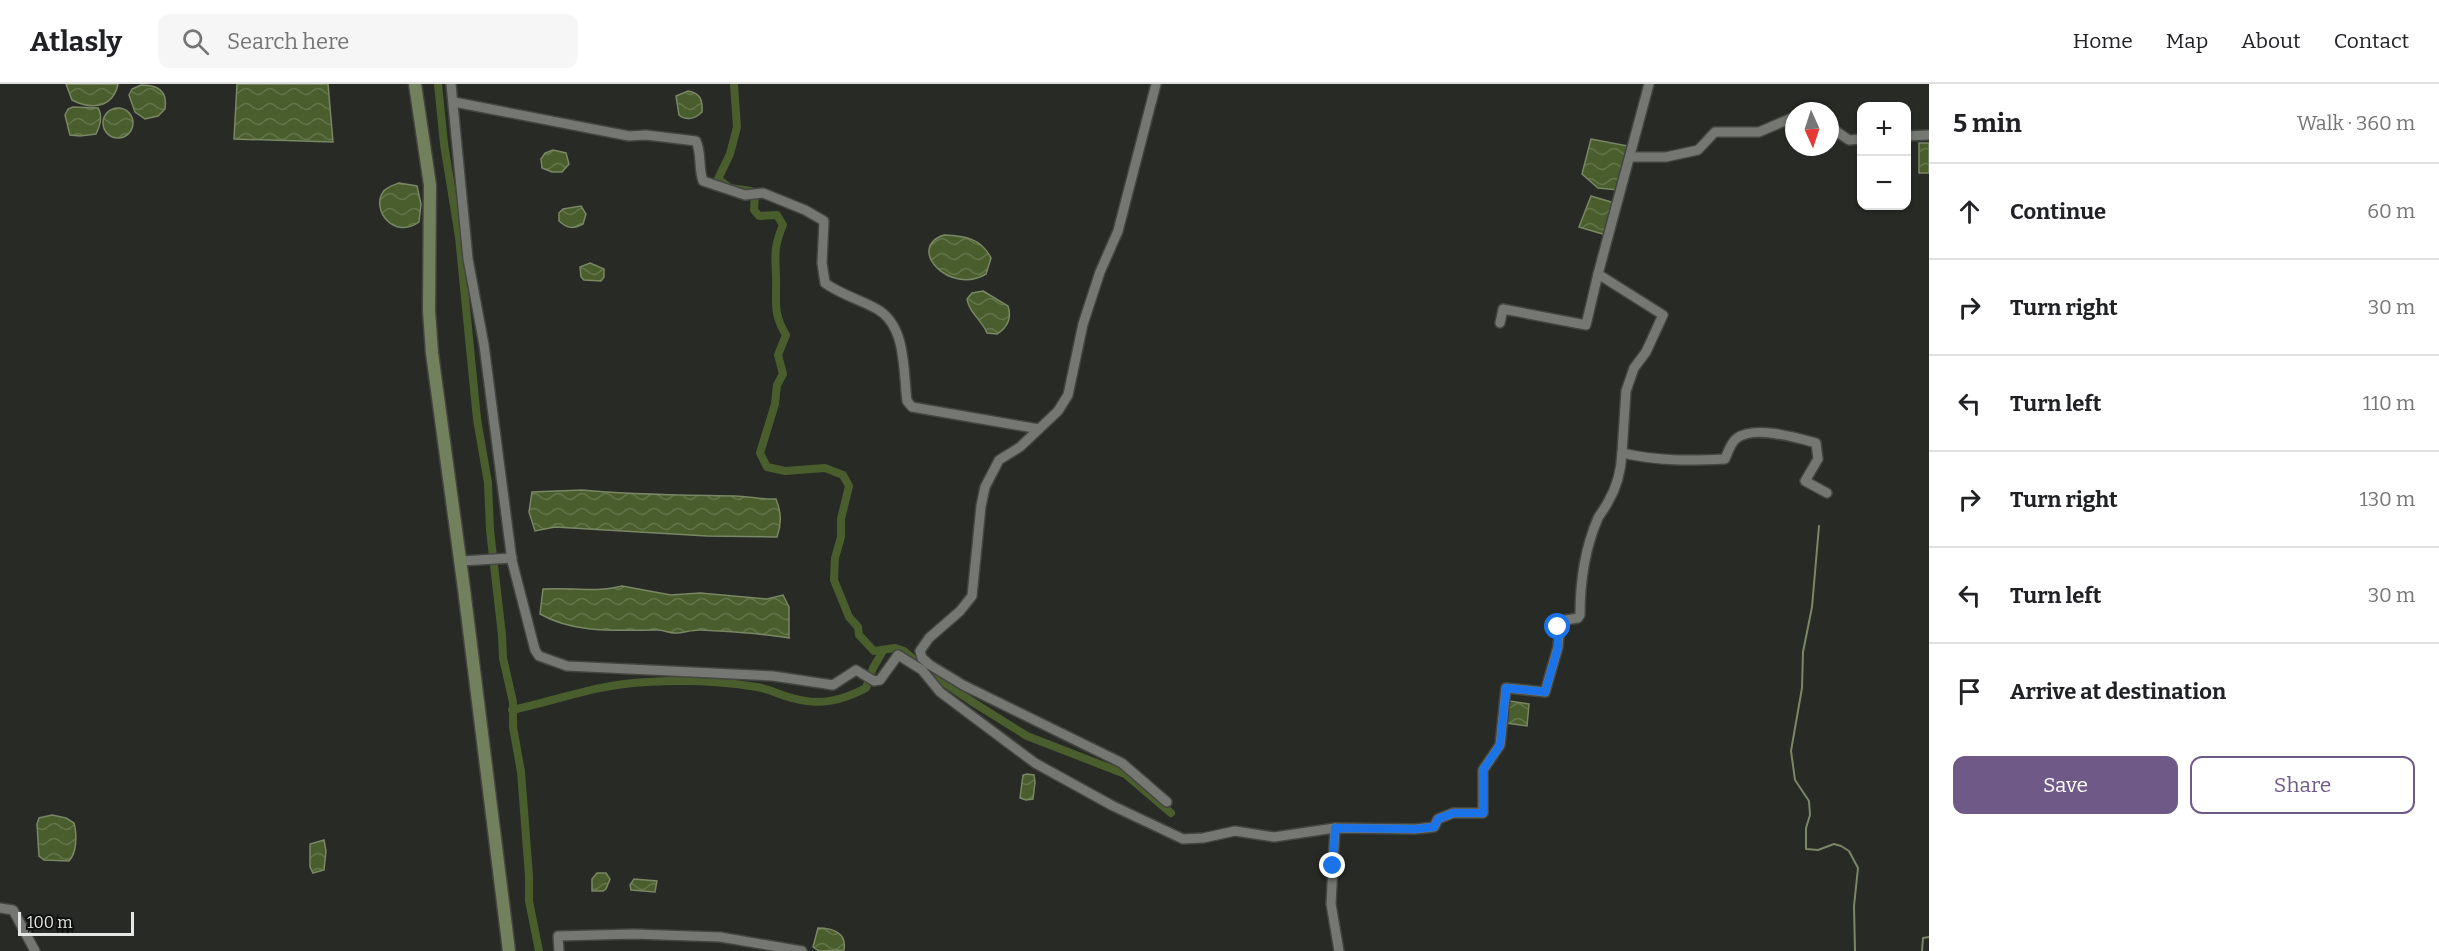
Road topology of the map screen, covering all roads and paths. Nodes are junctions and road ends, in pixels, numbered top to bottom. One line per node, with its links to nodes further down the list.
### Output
1 (415, 84): 18 (street)
2 (451, 84): 5 (street)
3 (1156, 84): 14 (street)
4 (1649, 84): 11 (street)
5 (454, 102): 14 (street); 17 (street)
6 (1785, 121): 11 (street)
7 (1839, 134): 10 (street)
8 (1929, 135): 9 (street)
9 (1911, 136)
10 (1857, 139)
11 (1630, 157): 12 (street)
12 (1598, 274): 13 (street); 15 (street)
13 (1500, 324)
14 (1039, 429): 19 (street)
15 (1622, 453): 16 (street); 20 (street)
16 (1827, 493)
17 (509, 558): 18 (street); 20 (street)
18 (460, 561): 23 (street)
19 (1167, 802)
20 (1335, 828): 26 (street)
21 (0, 908): 22 (street)
22 (35, 951)
23 (509, 951)
24 (559, 951): 25 (street)
25 (802, 951)
26 (1339, 951)

